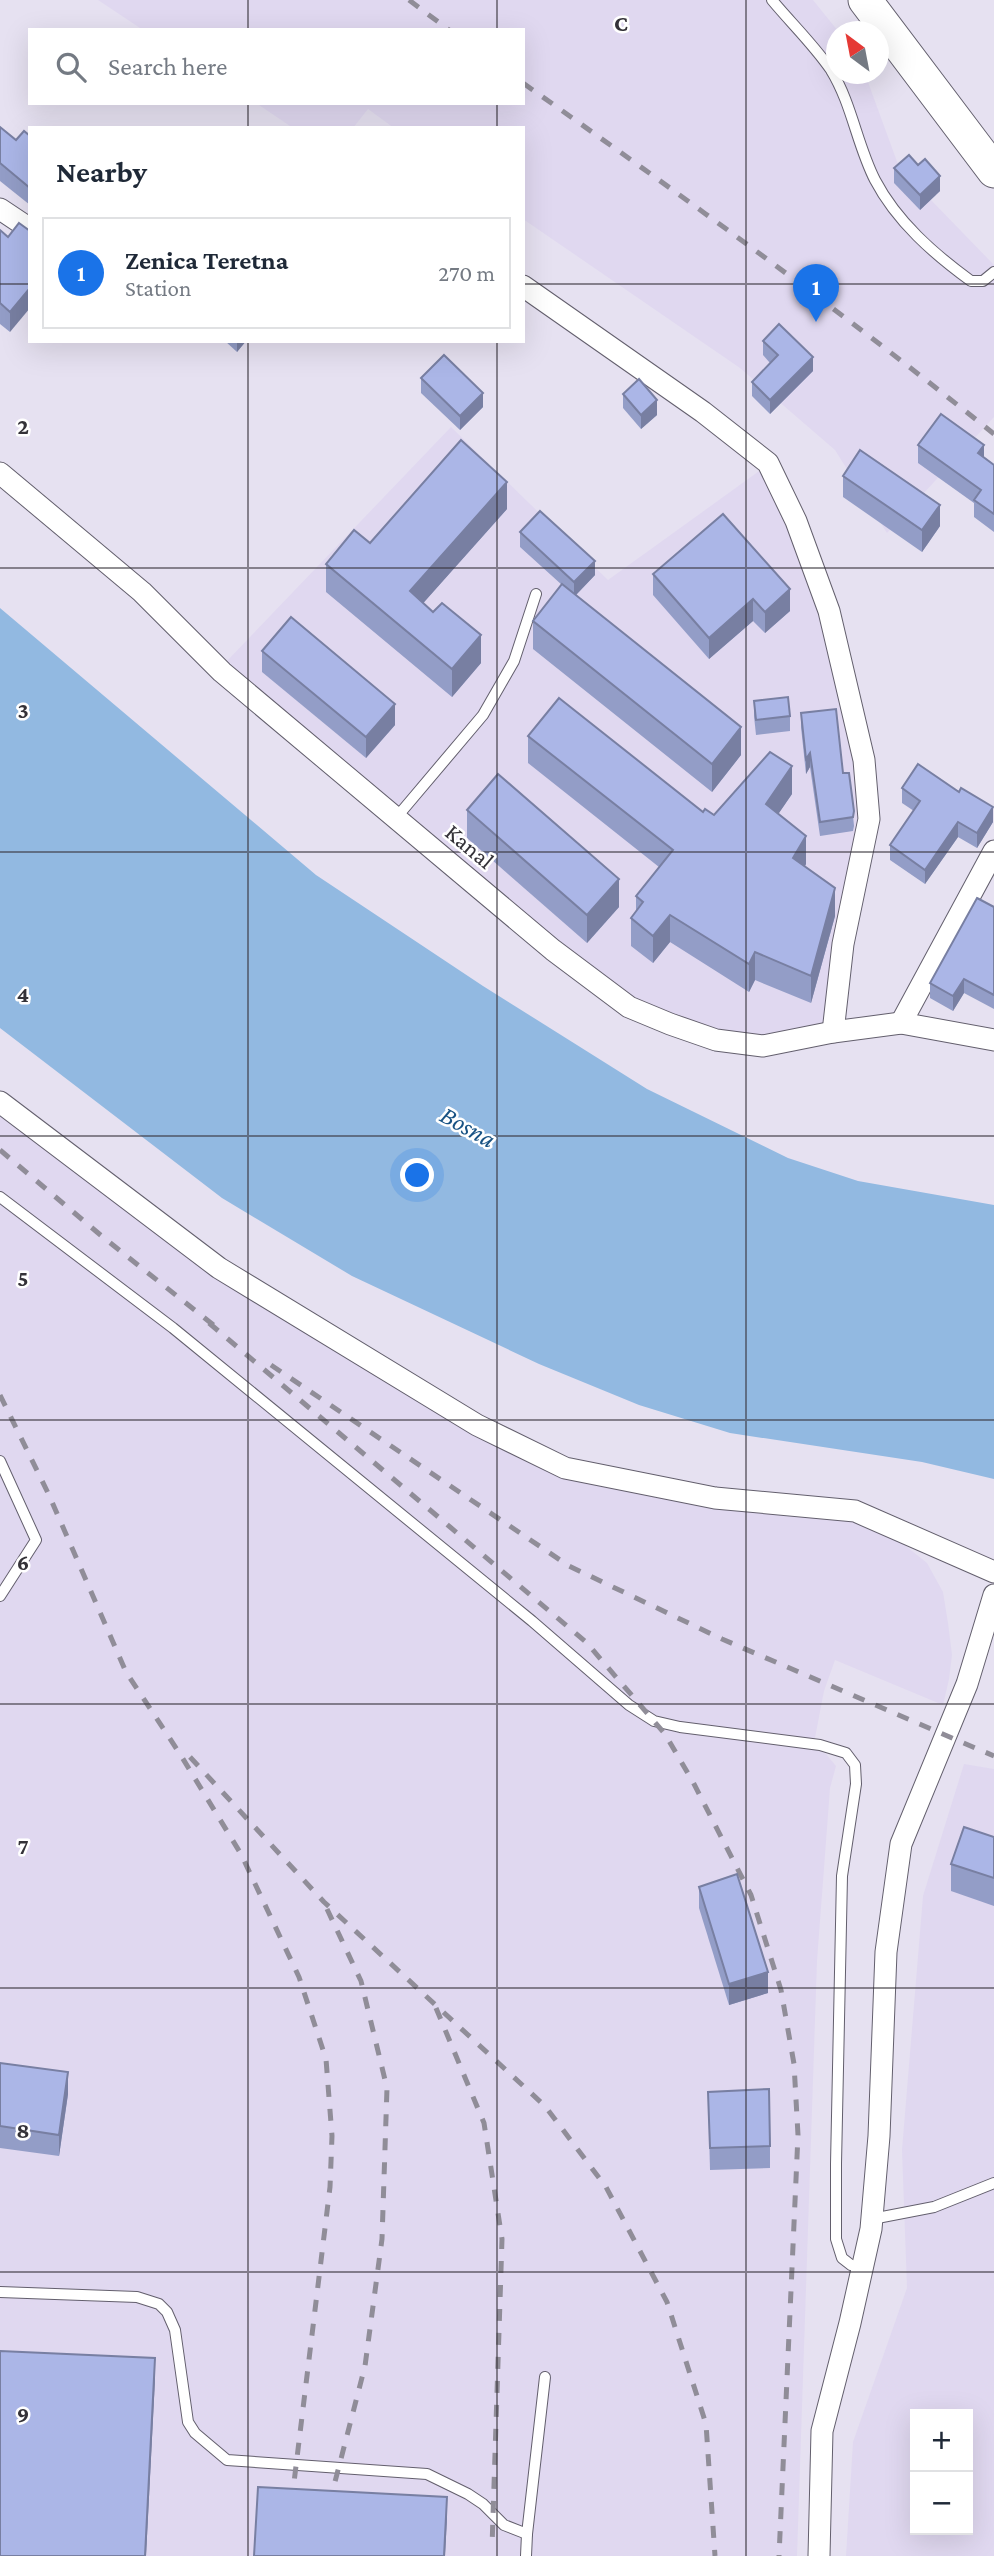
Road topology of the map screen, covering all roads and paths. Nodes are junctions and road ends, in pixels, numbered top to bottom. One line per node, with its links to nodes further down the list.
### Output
1 (772, 0): 6 (lane)
2 (865, 0): 3 (main road)
3 (994, 171)
4 (0, 209): 5 (street)
5 (28, 228)
6 (994, 272)
7 (525, 287): 13 (street)
8 (0, 473): 10 (street, Kanal)
9 (536, 594): 10 (lane)
10 (396, 818): 13 (street, Kanal)
11 (994, 850): 12 (street)
12 (901, 1023): 13 (street, Kanal); 14 (street, Kanal)
13 (832, 1032)
14 (994, 1040)
15 (0, 1102): 18 (street)
16 (0, 1197): 23 (lane)
17 (0, 1461): 20 (lane)
18 (994, 1572)
19 (994, 1595): 22 (street)
20 (0, 1596)
21 (994, 2183): 22 (lane)
22 (872, 2219): 23 (street)
23 (863, 2267): 28 (street)
24 (0, 2292): 26 (lane)
25 (545, 2377): 26 (lane)
26 (527, 2534): 27 (lane)
27 (526, 2556)
28 (819, 2556)

